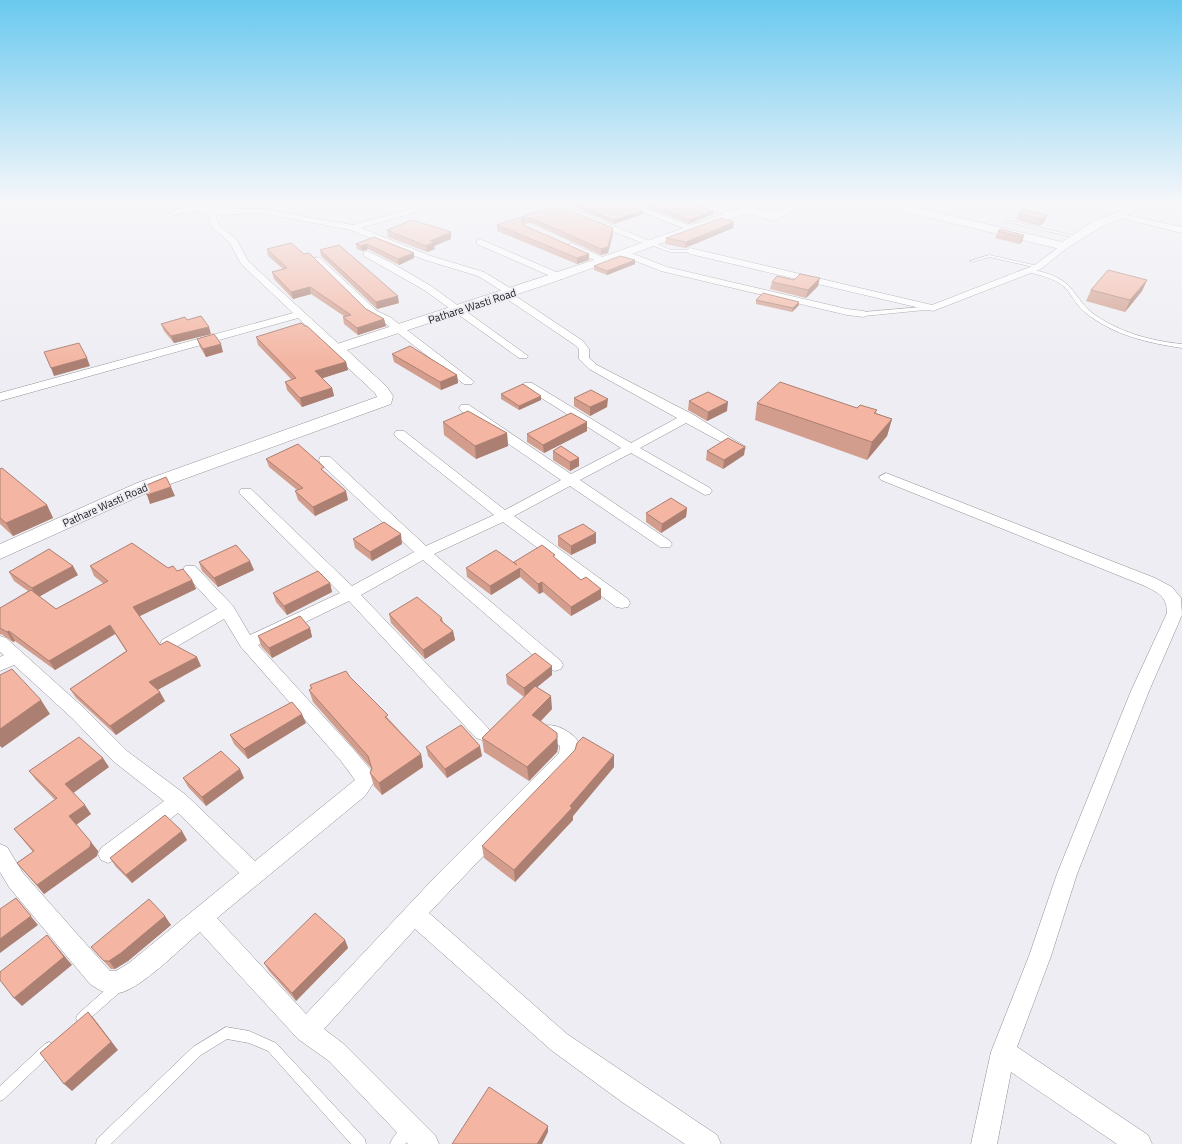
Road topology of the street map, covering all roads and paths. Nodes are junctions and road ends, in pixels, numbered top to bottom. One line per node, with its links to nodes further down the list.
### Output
1 (240, 254): 18 (street)
2 (367, 254): 17 (street)
3 (419, 254): 15 (street)
4 (508, 254): 14 (street)
5 (589, 254): 11 (street)
6 (625, 254): 11 (street, Pathare Wasti Road)
7 (627, 254): 19 (street)
8 (704, 254): 16 (street)
9 (1053, 254): 13 (street)
10 (316, 260): 20 (street)
11 (604, 261): 14 (street, Pathare Wasti Road)
12 (972, 261): 13 (lane)
13 (1034, 269): 16 (street); 21 (lane)
14 (560, 277): 15 (street, Pathare Wasti Road)
15 (510, 294): 17 (street, Pathare Wasti Road); 28 (street)
16 (933, 308): 19 (lane)
17 (459, 310): 20 (street, Pathare Wasti Road); 23 (street)
18 (301, 314): 22 (street); 26 (street)
19 (864, 314)
20 (398, 330): 22 (street, Pathare Wasti Road); 24 (street)
21 (1182, 346)
22 (338, 349): 39 (street, Pathare Wasti Road)
23 (523, 356)
24 (468, 382)
25 (528, 385): 30 (street)
26 (0, 397)
27 (465, 408): 34 (street)
28 (688, 418): 30 (street); 31 (street)
29 (400, 434): 37 (street)
30 (631, 447): 34 (street); 35 (street)
31 (740, 447)
32 (324, 460): 40 (street)
33 (886, 477): 62 (street)
34 (571, 480): 37 (street); 38 (street)
35 (705, 491)
36 (246, 492): 42 (street)
37 (504, 516): 40 (street); 43 (street)
38 (665, 544)
39 (0, 552)
40 (424, 552): 42 (street); 49 (street)
41 (190, 570): 44 (street)
42 (352, 594): 46 (street); 51 (street)
43 (622, 603)
44 (227, 610): 46 (street); 47 (street)
45 (0, 642): 48 (street)
46 (247, 643): 55 (street)
47 (168, 644)
48 (7, 661): 52 (street)
49 (555, 664)
50 (550, 731): 56 (street)
51 (482, 733)
52 (179, 801): 54 (street); 55 (street)
53 (0, 853): 58 (street)
54 (108, 854)
55 (254, 874): 57 (street)
56 (414, 914): 60 (street); 67 (street)
57 (202, 918): 58 (street); 60 (street)
58 (126, 978): 59 (lane)
59 (70, 1029)
60 (306, 1031): 64 (street)
61 (56, 1042): 63 (lane)
62 (1003, 1052): 68 (street); 69 (street)
63 (0, 1095)
64 (411, 1139)
65 (102, 1144): 66 (lane)
66 (360, 1144)
67 (708, 1144)
68 (984, 1144)
69 (1139, 1144)

